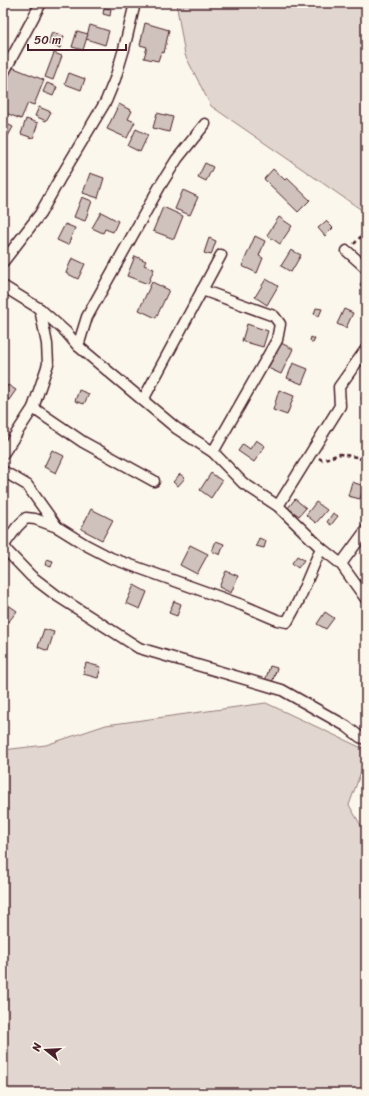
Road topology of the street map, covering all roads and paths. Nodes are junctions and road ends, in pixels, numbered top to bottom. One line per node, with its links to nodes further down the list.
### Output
1 (41, 3): 3 (street)
2 (135, 3): 8 (street)
3 (3, 74)
4 (205, 124): 13 (street)
5 (366, 231): 6 (path)
6 (347, 252): 9 (street)
7 (221, 255): 11 (street)
8 (3, 262)
9 (366, 268)
10 (3, 286): 12 (street)
11 (202, 290): 15 (street); 17 (street)
12 (40, 309): 13 (street); 16 (street)
13 (78, 346): 15 (street)
14 (366, 349): 18 (street)
15 (143, 400): 17 (street)
16 (33, 408): 19 (street); 22 (street)
17 (213, 452): 23 (street)
18 (312, 452): 20 (path); 23 (street)
19 (3, 454)
20 (366, 461)
21 (3, 471): 24 (street)
22 (154, 481)
23 (278, 506): 27 (street)
24 (58, 527): 26 (street); 27 (street)
25 (366, 530): 28 (street)
26 (4, 544): 30 (street)
27 (321, 548): 28 (street)
28 (342, 564): 29 (street)
29 (366, 599)
30 (366, 739)

